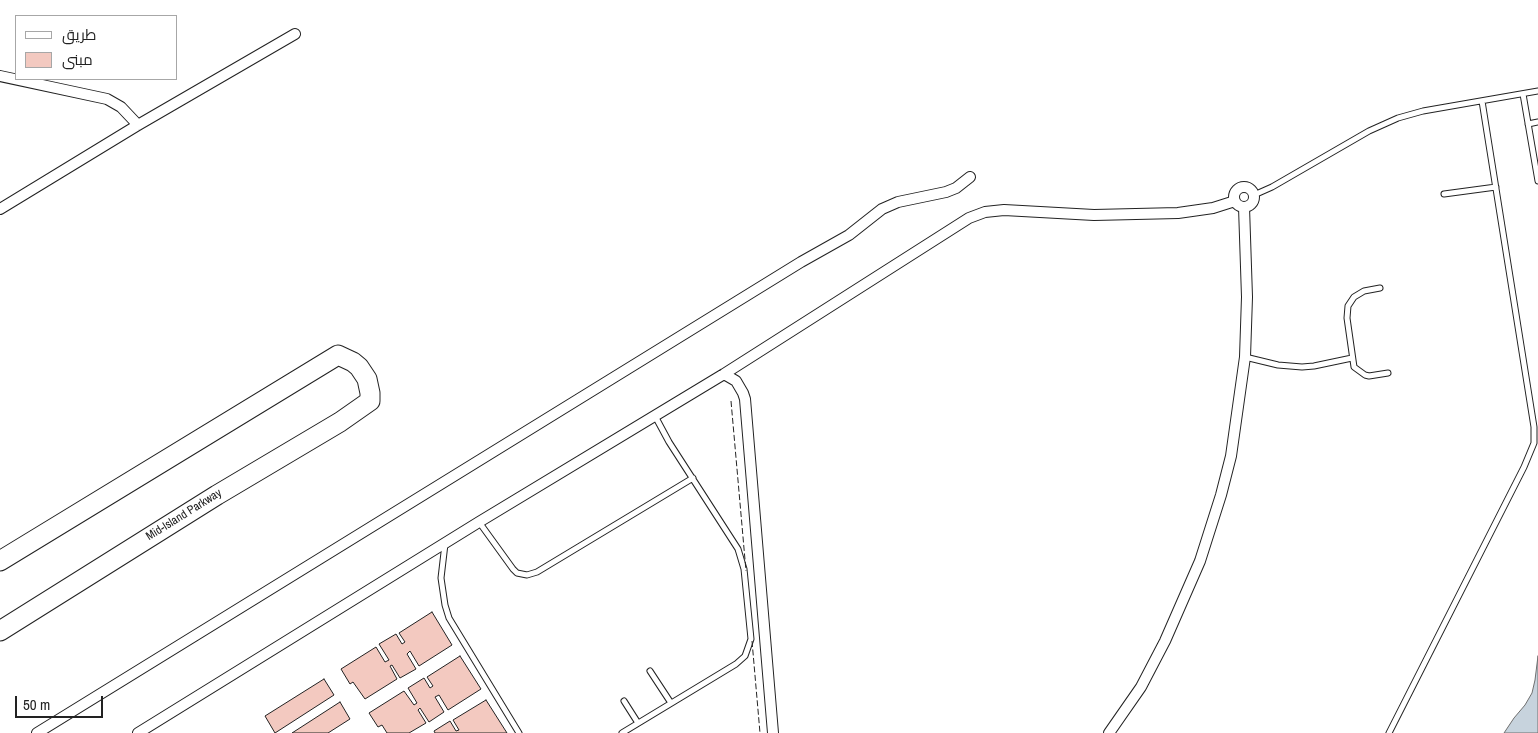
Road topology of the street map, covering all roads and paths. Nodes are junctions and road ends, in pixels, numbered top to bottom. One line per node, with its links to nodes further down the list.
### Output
1 (294, 34): 10 (street)
2 (0, 76): 3 (street)
3 (15, 79)
4 (19, 80): 10 (street)
5 (1538, 91): 6 (lane)
6 (1523, 94): 7 (lane); 9 (lane)
7 (1482, 101): 13 (lane); 15 (lane)
8 (1538, 122): 9 (lane)
9 (1528, 124): 12 (lane)
10 (138, 125): 17 (street)
11 (970, 178): 33 (street)
12 (1538, 181)
13 (1496, 186): 14 (lane); 39 (lane)
14 (1444, 194)
15 (1254, 195): 16 (street); 16 (street)
16 (1240, 204): 19 (street); 22 (street)
17 (0, 209)
18 (1380, 288): 20 (lane)
19 (1245, 357): 20 (lane); 38 (street)
20 (1352, 358): 21 (lane)
21 (1388, 373)
22 (724, 374): 23 (street); 37 (street)
23 (655, 416): 24 (lane); 25 (street)
24 (693, 478): 25 (lane); 31 (lane)
25 (479, 522): 26 (street)
26 (445, 544): 34 (street); 35 (lane)
27 (0, 562): 28 (highway, Mid-Island Parkway)
28 (0, 631)
29 (650, 671): 31 (lane)
30 (624, 701): 32 (lane)
31 (671, 703): 32 (lane)
32 (638, 723): 36 (lane)
33 (37, 733)
34 (138, 733)
35 (519, 733)
36 (622, 733)
37 (773, 733)
38 (1109, 733)
39 (1389, 733)

